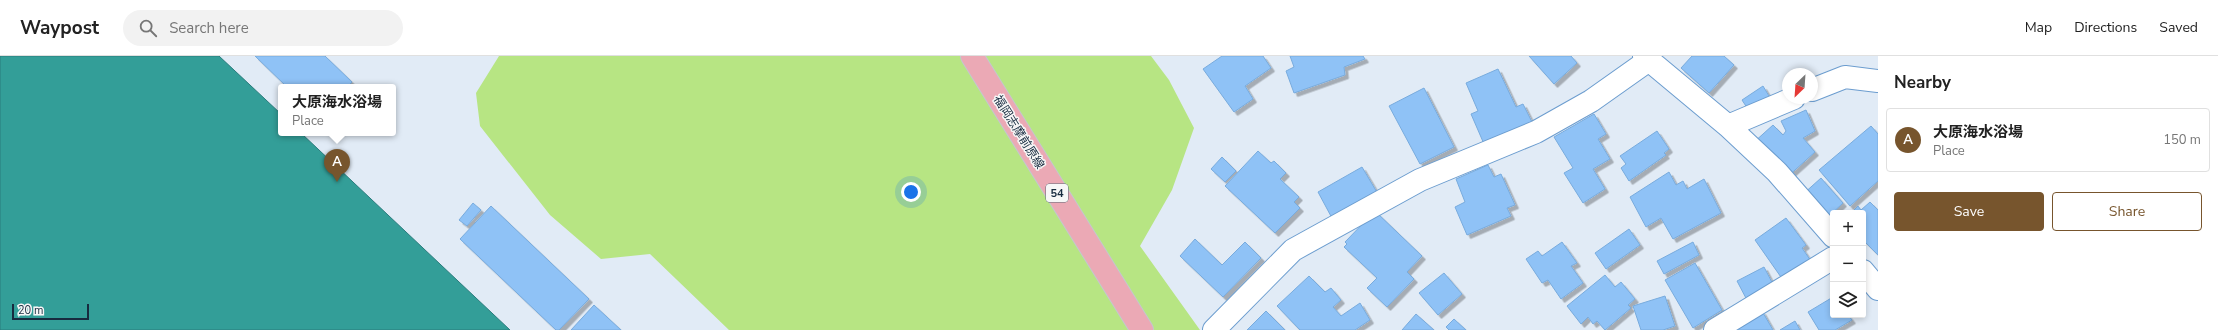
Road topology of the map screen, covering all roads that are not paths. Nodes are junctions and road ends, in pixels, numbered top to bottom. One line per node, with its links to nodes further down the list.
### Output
1 (972, 56): 11 (main road, 福岡志摩前原線 / 54)
2 (1647, 58): 6 (street); 12 (street)
3 (1878, 81): 4 (street)
4 (1818, 88)
5 (1782, 103): 6 (street)
6 (1728, 126): 7 (street)
7 (1830, 233)
8 (1830, 260): 13 (street)
9 (1866, 275): 10 (street)
10 (1878, 289)
11 (1142, 330)
12 (1214, 330)
13 (1715, 330)

